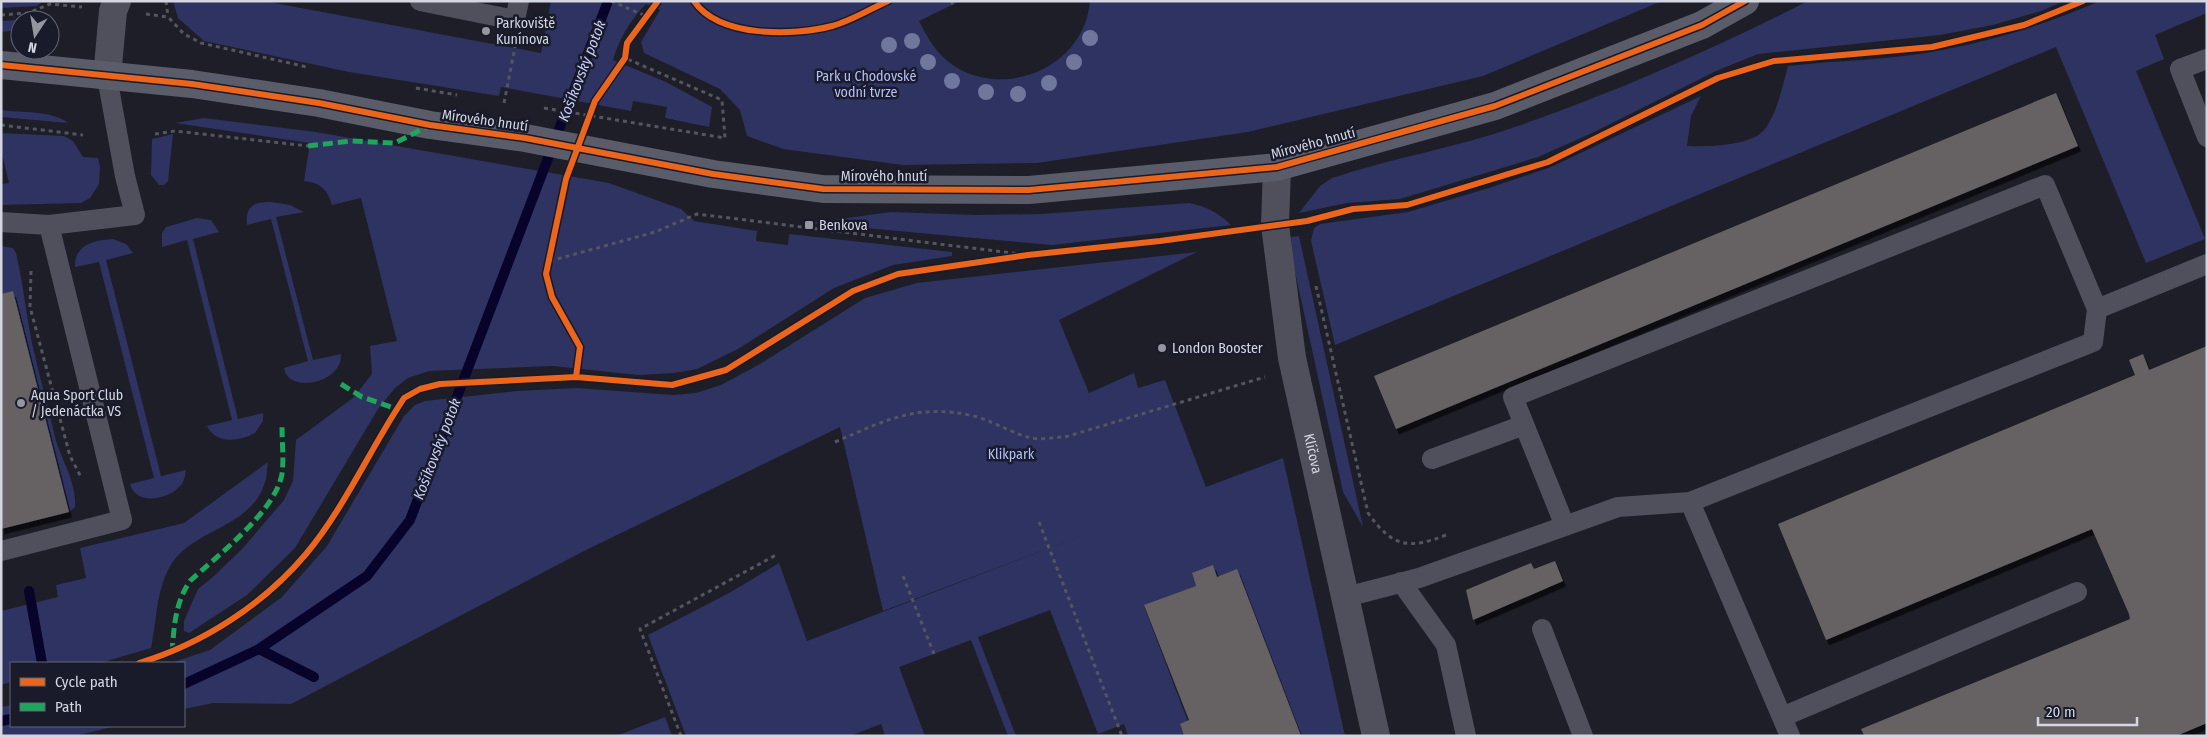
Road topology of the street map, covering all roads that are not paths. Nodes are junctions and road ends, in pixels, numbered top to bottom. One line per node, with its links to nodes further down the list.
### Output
1 (420, 1): 2 (lane)
2 (519, 1)
3 (1745, 1): 9 (main road, Mírového hnutí)
4 (115, 6): 7 (street)
5 (2207, 60): 8 (lane)
6 (1, 65): 7 (main road, Mírového hnutí)
7 (107, 77): 9 (main road, Mírového hnutí); 11 (lane)
8 (2207, 137)
9 (1277, 167): 21 (street, Klíčova)
10 (1, 222): 11 (lane)
11 (49, 225): 18 (lane)
12 (2207, 264): 13 (lane)
13 (2097, 309): 14 (lane); 16 (lane)
14 (1524, 425): 15 (lane); 17 (lane)
15 (1432, 459)
16 (1690, 502): 17 (lane); 23 (lane)
17 (1565, 526): 19 (lane)
18 (1, 551)
19 (1401, 582): 21 (lane); 25 (lane)
20 (2077, 592): 23 (lane)
21 (1346, 597): 24 (street, Klíčova)
22 (1542, 629): 26 (lane)
23 (1782, 717): 27 (lane)
24 (1376, 736)
25 (1466, 736)
26 (1583, 736)
27 (1790, 736)

